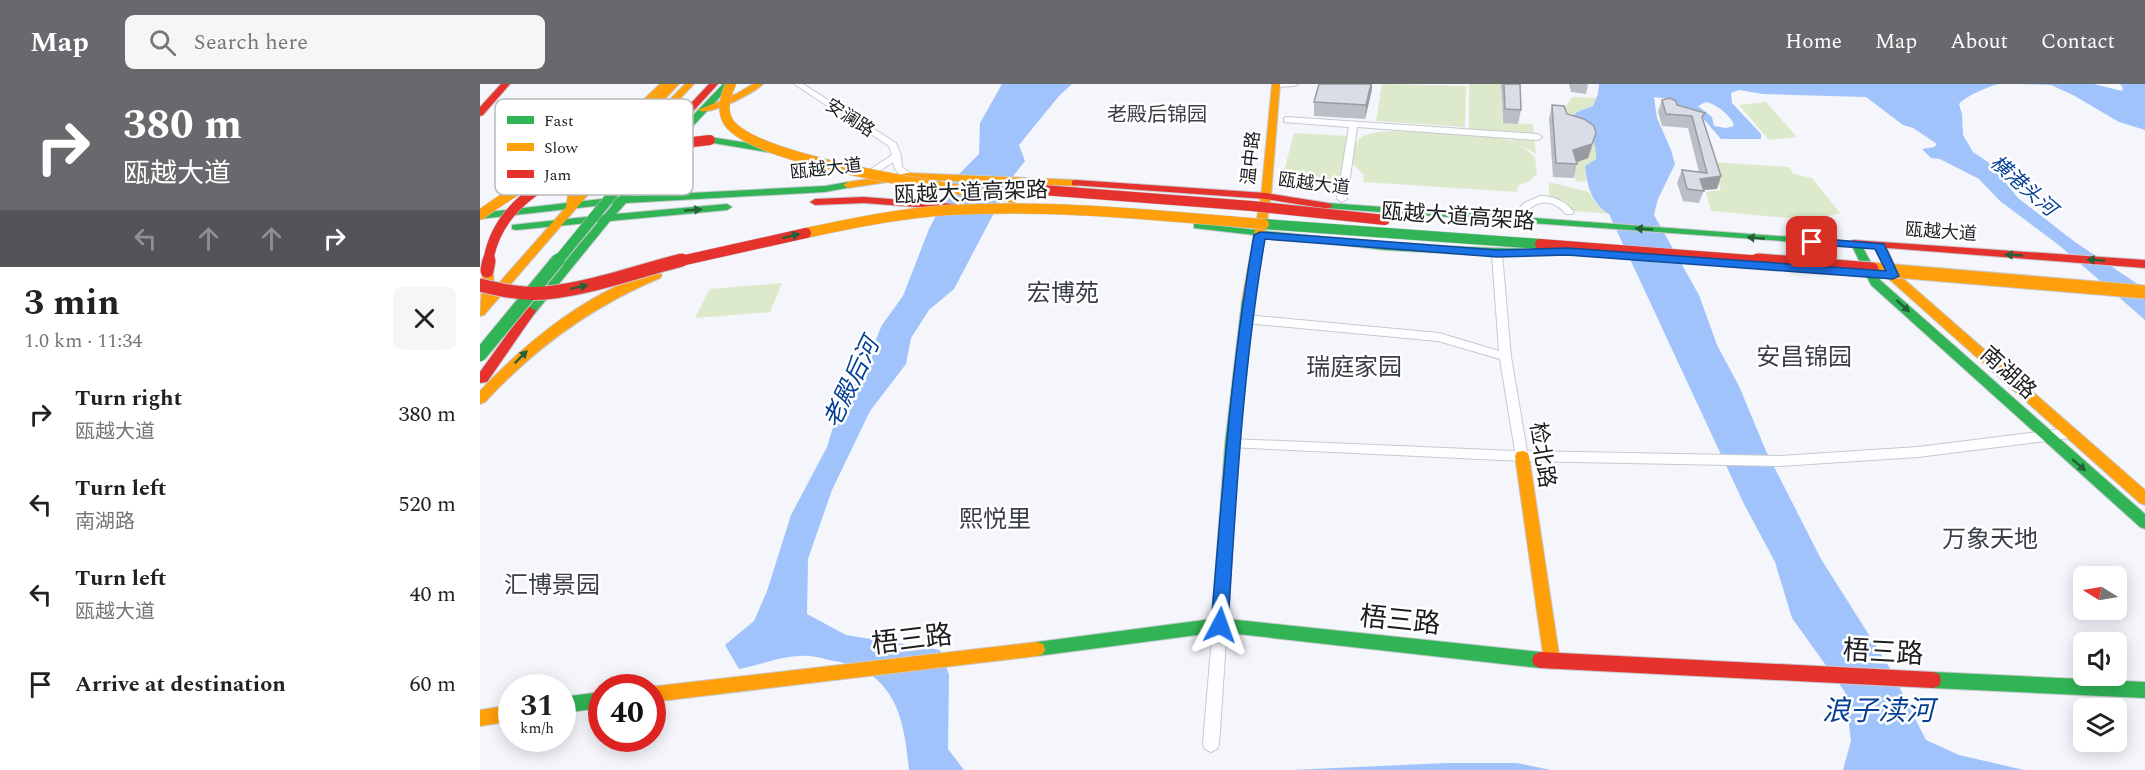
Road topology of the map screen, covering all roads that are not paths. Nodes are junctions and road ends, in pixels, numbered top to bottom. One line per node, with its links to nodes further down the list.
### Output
1 (506, 84): 18 (main road)
2 (665, 84): 12 (main road)
3 (675, 84): 13 (main road, bridge)
4 (689, 84): 14 (main road)
5 (696, 84): 15 (main road, bridge)
6 (714, 84): 16 (main road, bridge)
7 (728, 84): 17 (main road); 24 (main road, bridge)
8 (759, 84): 17 (main road)
9 (798, 84): 25 (street, 安澜路)
10 (1294, 84): 11 (street)
11 (1276, 85): 36 (main road, 温中路)
12 (650, 99)
13 (660, 99)
14 (674, 99)
15 (683, 99)
16 (693, 106)
17 (703, 110): 20 (main road)
18 (480, 113)
19 (1287, 120): 21 (street)
20 (693, 121)
21 (1353, 125): 22 (street); 37 (street)
22 (1538, 137)
23 (693, 141): 24 (main road, bridge)
24 (788, 153): 46 (main road, 瓯越大道高架路, bridge)
25 (897, 156): 26 (street, 安澜路); 27 (street)
26 (908, 176): 27 (main road, 瓯越大道); 36 (main road, 瓯越大道)
27 (844, 186): 28 (main road, 瓯越大道)
28 (825, 189): 38 (main road, 瓯越大道); 46 (main road, bridge)
29 (506, 195): 42 (main road, bridge)
30 (534, 195): 60 (main road, bridge)
31 (572, 195): 39 (main road)
32 (582, 195): 39 (main road)
33 (601, 195): 64 (main road, bridge)
34 (611, 195): 65 (main road, bridge)
35 (626, 195): 38 (main road)
36 (1266, 196): 47 (main road, 温中路); 49 (main road, 瓯越大道, one-way to 36)
37 (1342, 199)
38 (621, 200): 39 (main road, 瓯越大道); 43 (main road)
39 (571, 207): 42 (main road, 瓯越大道); 44 (main road)
40 (1523, 210): 41 (street)
41 (1569, 212)
42 (480, 215)
43 (606, 219): 44 (main road, 瓯越大道); 47 (main road, 瓯越大道, one-way to 47, bridge); 61 (main road)
44 (557, 224): 45 (main road, 瓯越大道); 62 (main road)
45 (480, 230)
46 (1468, 231): 57 (main road, 瓯越大道高架路)
47 (1260, 235): 48 (main road, 瓯越大道); 63 (main road, 温中路)
48 (1277, 236): 52 (main road, 瓯越大道); 55 (main road, bridge)
49 (1856, 244): 50 (main road, 瓯越大道); 54 (main road, 南湖路)
50 (1880, 246): 53 (main road, 瓯越大道, one-way to 50); 56 (main road, 南湖路)
51 (734, 250): 55 (main road, 瓯越大道高架路, one-way to 55, bridge); 58 (main road, one-way to 51, bridge); 69 (main road, one-way to 51, bridge)
52 (1497, 254): 54 (main road, 瓯越大道); 66 (street, 检北路)
53 (2145, 264)
54 (1871, 273): 56 (main road, 瓯越大道); 71 (main road, 南湖路, one-way to 71)
55 (1915, 273): 59 (main road, 瓯越大道高架路, bridge)
56 (1893, 276): 59 (main road, 瓯越大道, bridge); 70 (main road, 南湖路)
57 (2145, 284)
58 (480, 285)
59 (2145, 293)
60 (480, 305)
61 (530, 311): 67 (main road); 68 (main road)
62 (480, 312)
63 (1245, 319): 66 (street); 72 (main road, 温中路)
64 (480, 337)
65 (480, 355)
66 (1505, 357): 73 (street, 检北路)
67 (480, 373)
68 (480, 382)
69 (480, 399)
70 (2069, 433): 71 (street); 74 (main road, 南湖路)
71 (2047, 436): 73 (street); 75 (main road, 南湖路, one-way to 75)
72 (1232, 444): 73 (street); 76 (main road, 温中路)
73 (1522, 456): 77 (main road, 检北路)
74 (2145, 499)
75 (2145, 523)
76 (1220, 625): 77 (main road, 梧三路); 79 (main road, 梧三路); 82 (street)
77 (1552, 661): 78 (main road, 梧三路)
78 (2145, 690)
79 (666, 692)
80 (498, 715): 81 (main road)
81 (480, 718)
82 (1211, 744)

